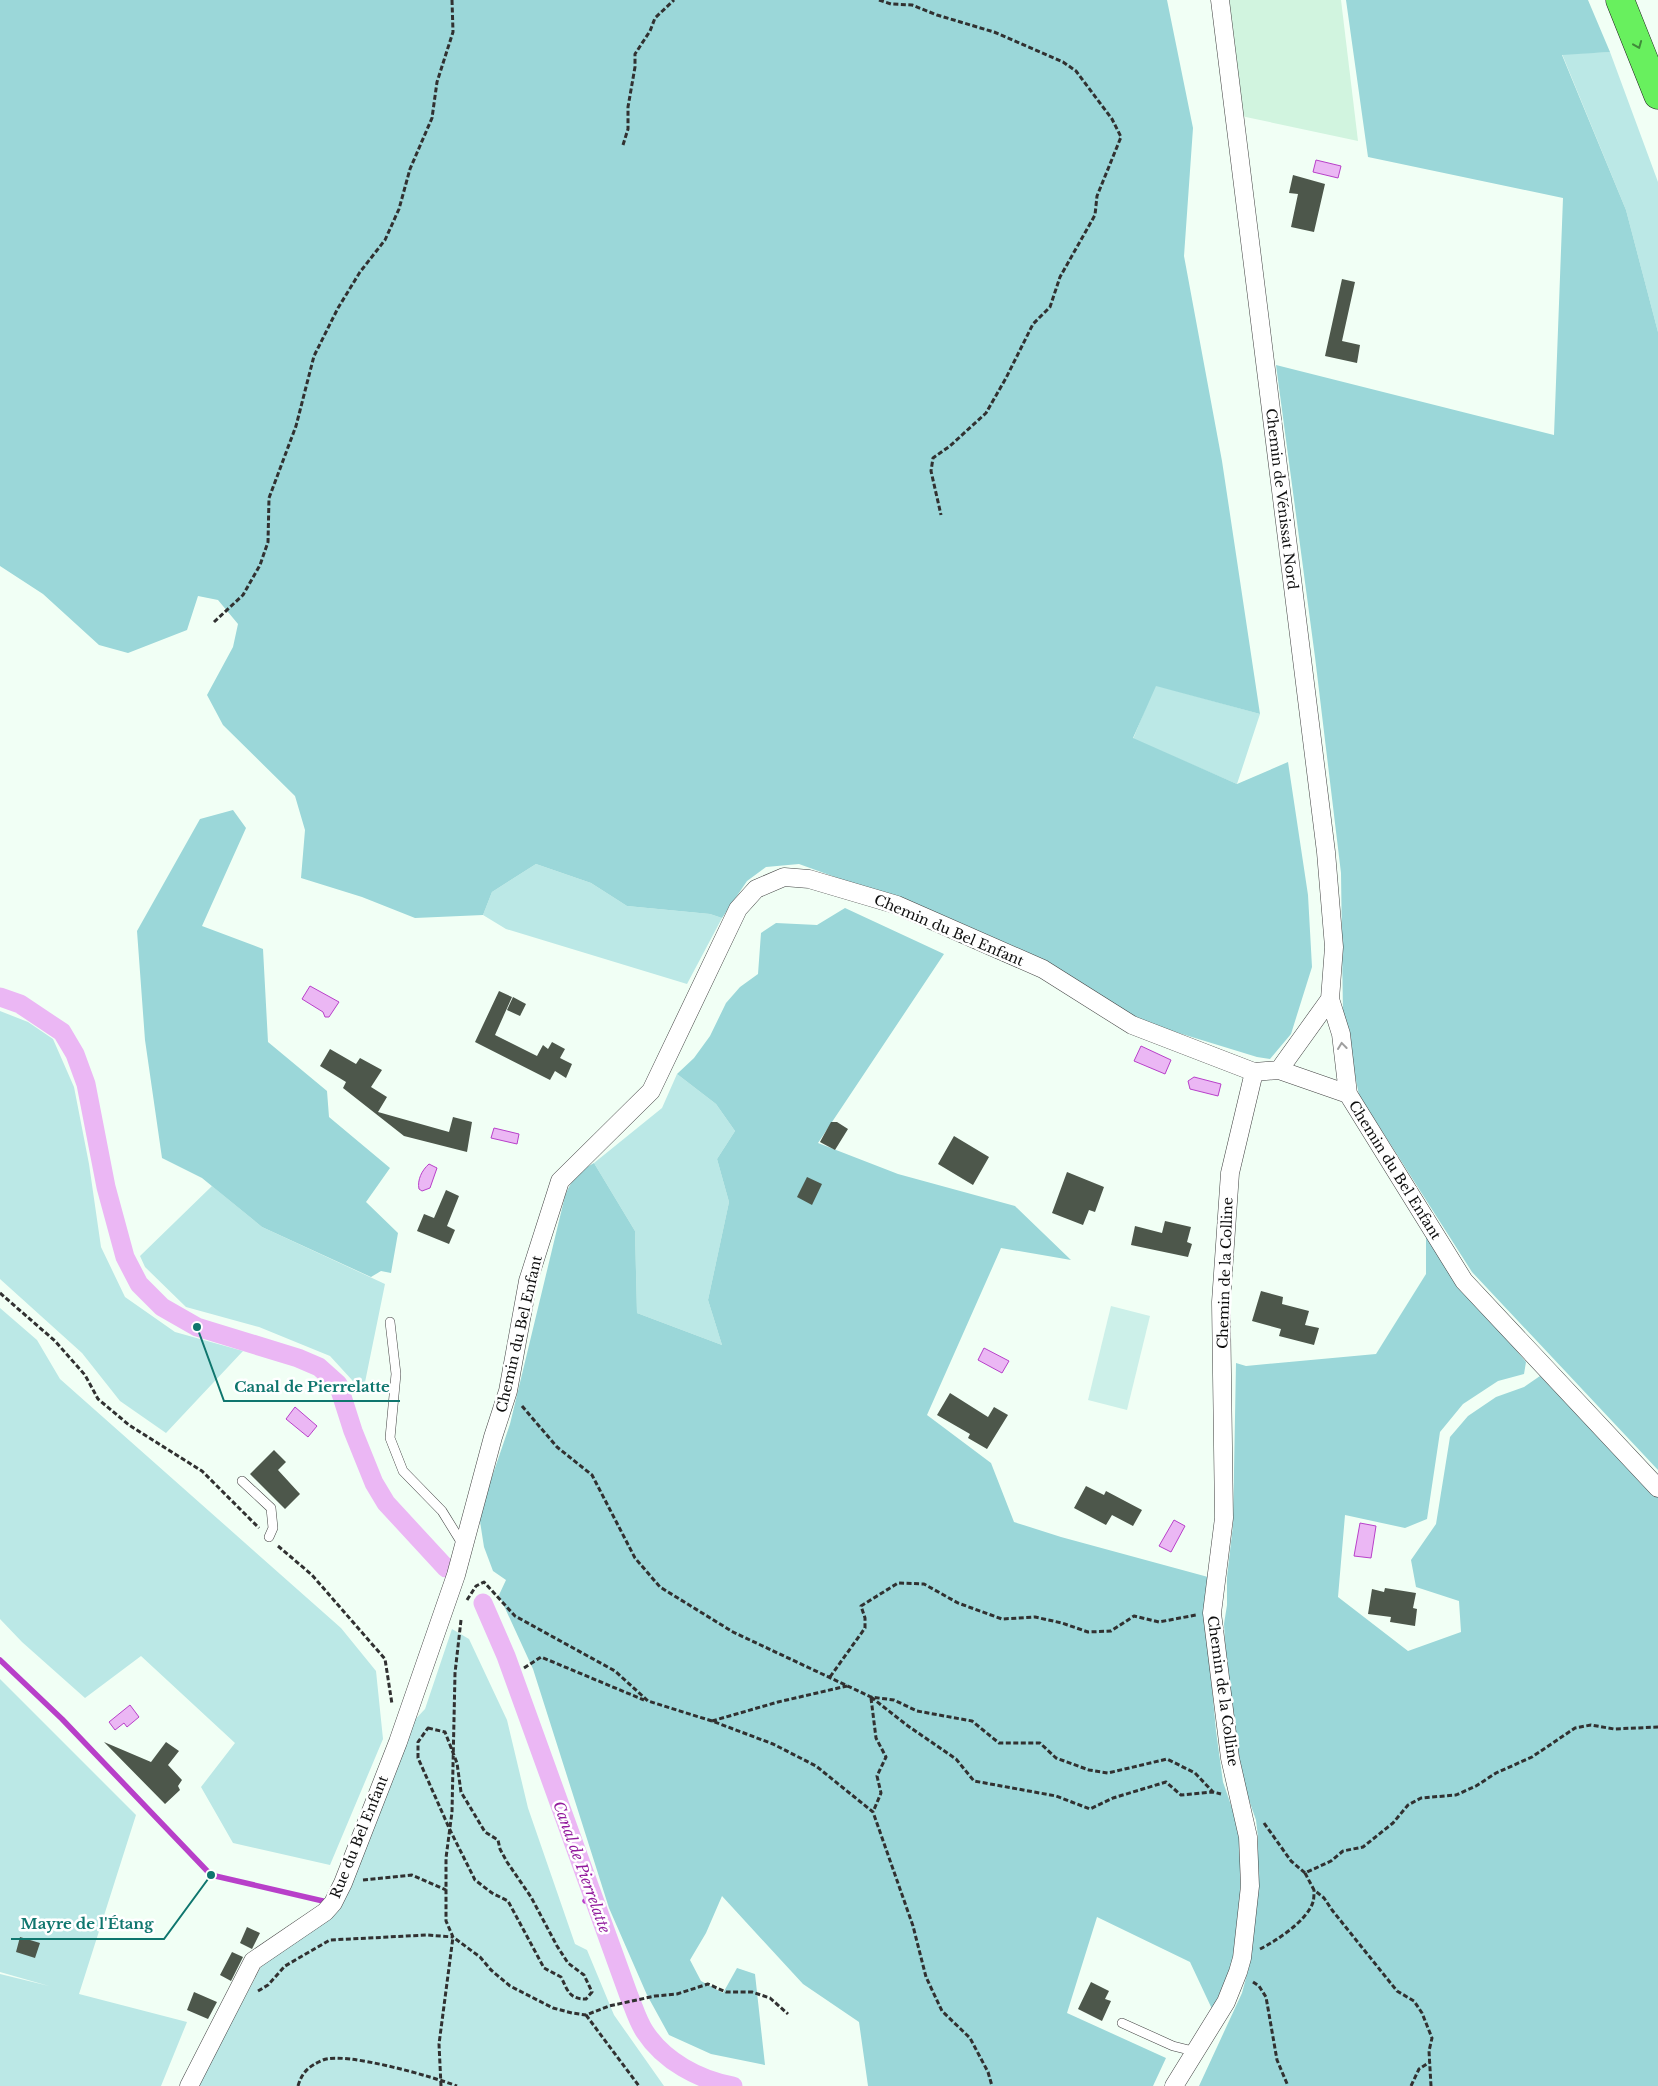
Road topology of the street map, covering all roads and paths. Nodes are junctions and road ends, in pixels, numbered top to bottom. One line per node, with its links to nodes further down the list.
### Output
1 (452, 0): 9 (path)
2 (674, 0): 7 (path)
3 (879, 0): 8 (path)
4 (1220, 0): 10 (street, Chemin de Vénissat Nord)
5 (1620, 0): 6 (highway, one-way to 6)
6 (1658, 95)
7 (623, 145)
8 (941, 515)
9 (214, 622)
10 (1330, 999): 11 (street); 13 (street, Chemin de Vénissat Nord, one-way to 10)
11 (1279, 1070): 12 (street, Chemin du Bel Enfant); 13 (street, Chemin du Bel Enfant)
12 (1254, 1072): 16 (street, Chemin du Bel Enfant); 23 (street, Chemin de la Colline)
13 (1348, 1094): 18 (street, Chemin du Bel Enfant)
14 (0, 1292): 19 (path)
15 (390, 1322): 20 (lane)
16 (508, 1391): 20 (street, Chemin du Bel Enfant); 26 (path)
17 (242, 1481): 19 (lane)
18 (1658, 1488)
19 (269, 1537): 30 (path)
20 (463, 1545): 21 (street, Chemin du Bel Enfant)
21 (456, 1575): 39 (street, Rue du Bel Enfant)
22 (463, 1607): 29 (path)
23 (1212, 1612): 26 (path); 35 (street, Chemin de la Colline)
24 (461, 1617): 33 (path)
25 (524, 1668): 29 (path)
26 (829, 1677): 27 (path)
27 (847, 1686): 28 (path); 31 (path)
28 (870, 1697): 34 (path); 34 (path); 36 (path)
29 (648, 1701): 31 (path)
30 (392, 1705)
31 (712, 1721): 36 (path)
32 (1658, 1727): 38 (path)
33 (453, 1755): 37 (path); 37 (path); 37 (path)
34 (1213, 1792): 35 (path)
35 (1240, 1797): 38 (path); 43 (street, Chemin de la Colline)
36 (873, 1812): 56 (path)
37 (450, 1830): 40 (path)
38 (1306, 1873): 41 (path)
39 (343, 1884): 40 (path); 44 (street, Rue du Bel Enfant)
40 (446, 1890): 42 (path)
41 (1314, 1890): 43 (path); 49 (path)
42 (453, 1937): 44 (path); 46 (path); 50 (path)
43 (1240, 1965): 48 (street, Chemin de la Colline); 58 (path)
44 (228, 2010): 51 (street, Rue du Bel Enfant)
45 (788, 2014): 46 (path)
46 (586, 2015): 55 (path)
47 (1122, 2023): 48 (lane)
48 (1197, 2052): 57 (street, Chemin de la Colline)
49 (1430, 2062): 59 (path); 60 (path)
50 (441, 2080): 52 (path); 53 (path); 54 (path)
51 (189, 2086)
52 (298, 2086)
53 (441, 2086)
54 (457, 2086)
55 (639, 2086)
56 (992, 2086)
57 (1174, 2086)
58 (1288, 2086)
59 (1411, 2086)
60 (1431, 2086)

